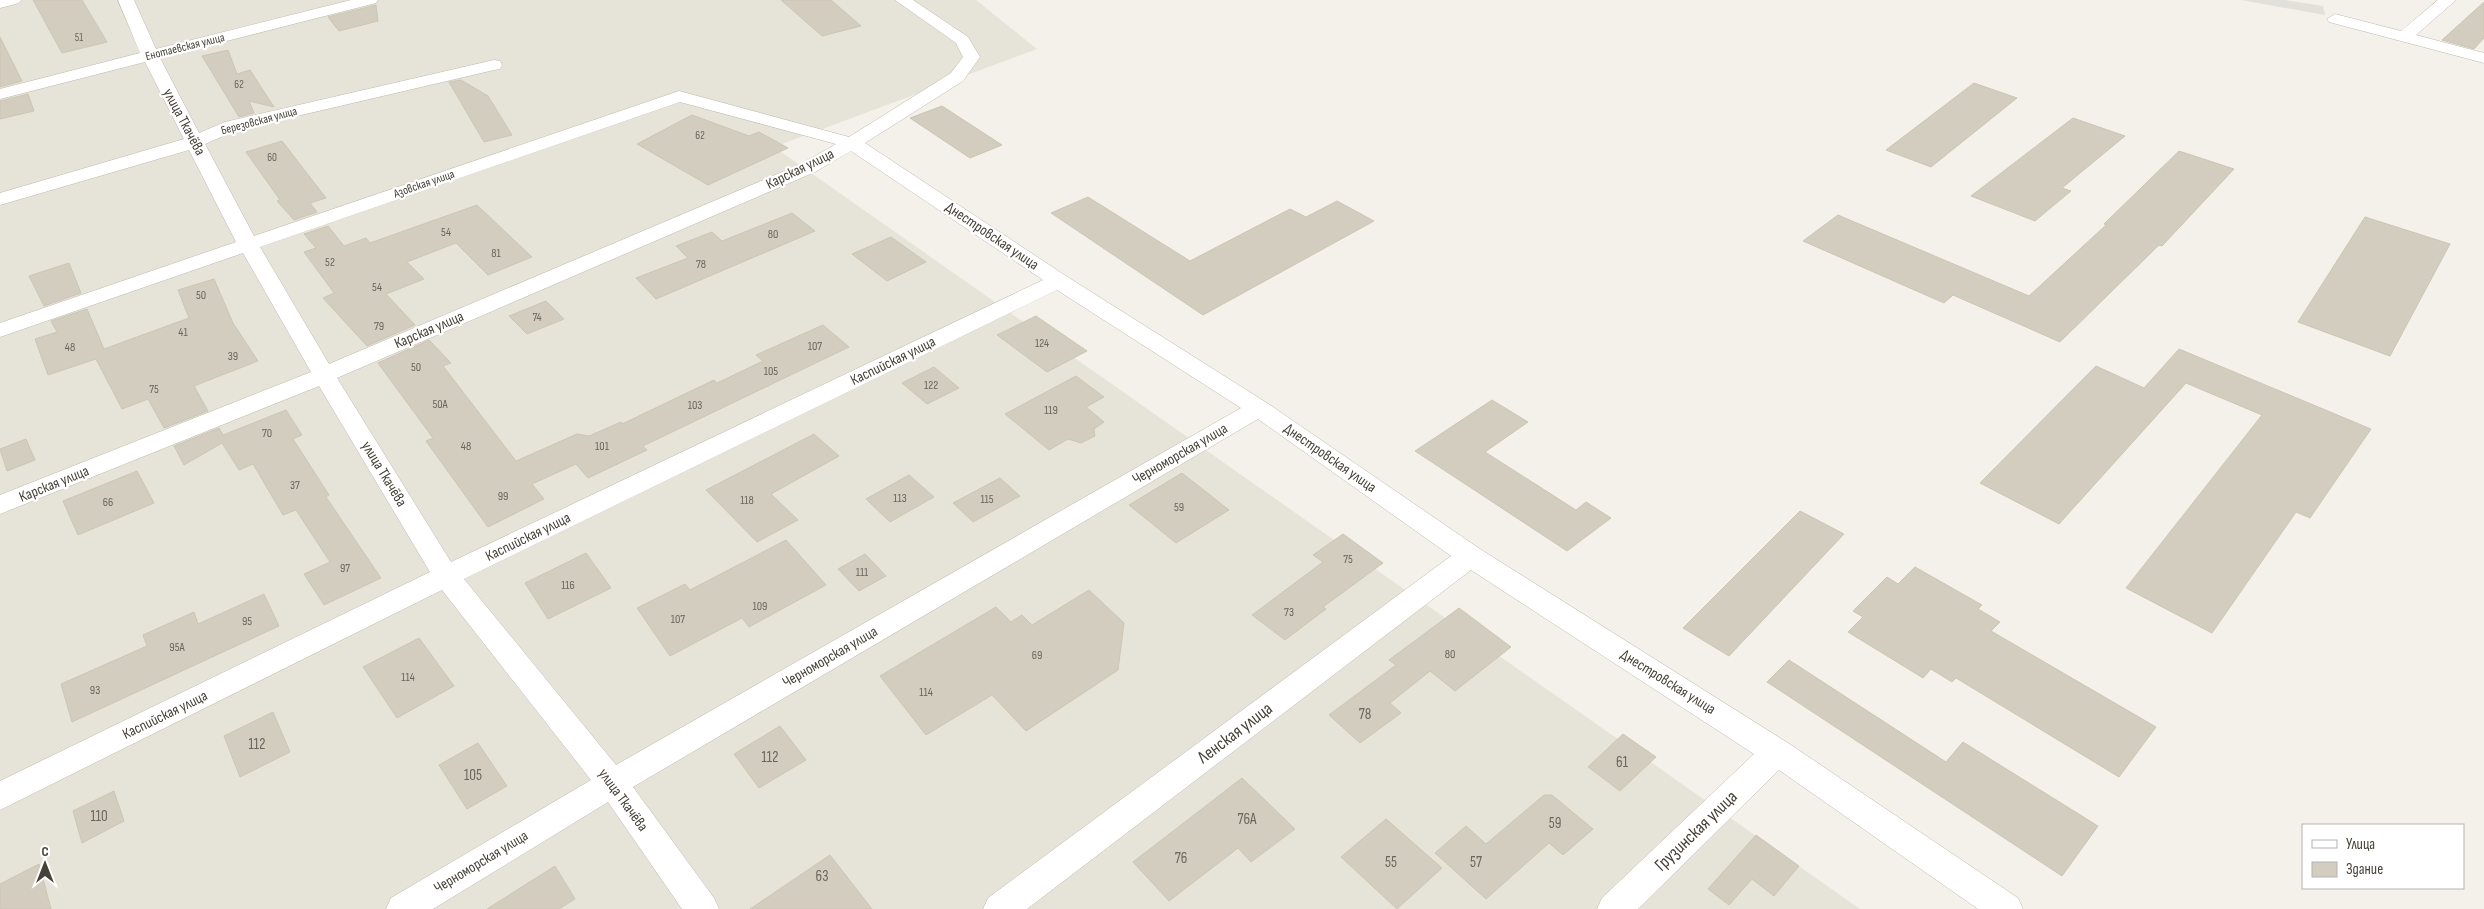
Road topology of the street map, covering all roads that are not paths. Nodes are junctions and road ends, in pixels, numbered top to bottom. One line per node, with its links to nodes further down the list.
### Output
1 (13, 0): 6 (street)
2 (126, 0): 9 (street, улица Ткачёва)
3 (370, 0): 9 (street, Енотаевская улица)
4 (903, 0): 14 (street)
5 (2448, 0): 8 (street)
6 (0, 3)
7 (2335, 19): 8 (street)
8 (2404, 37): 10 (street)
9 (150, 56): 12 (street, Енотаевская улица); 13 (street, улица Ткачёва)
10 (2484, 58)
11 (494, 65): 13 (street, Березовская улица)
12 (0, 94)
13 (195, 142): 15 (street, Березовская улица); 16 (street, улица Ткачёва)
14 (852, 142): 16 (street, Азовская улица); 17 (street, Днестровская улица); 19 (street, Карская улица)
15 (0, 199)
16 (248, 244): 18 (street, Азовская улица); 19 (street, улица Ткачёва)
17 (1058, 281): 20 (street, Днестровская улица); 23 (street, Каспийская улица)
18 (0, 330)
19 (324, 375): 21 (street, Карская улица); 23 (street, улица Ткачёва)
20 (1259, 408): 22 (street, Днестровская улица); 25 (street, Черноморская улица)
21 (0, 505)
22 (1470, 556): 24 (street, Днестровская улица); 29 (street, Ленская улица)
23 (446, 576): 25 (street, улица Ткачёва); 26 (street, Каспийская улица)
24 (1777, 752): 30 (street, Грузинская улица); 31 (street, Днестровская улица)
25 (612, 783): 27 (street, Черноморская улица); 28 (street, улица Ткачёва)
26 (0, 796)
27 (403, 909)
28 (702, 909)
29 (1000, 909)
30 (1614, 909)
31 (2006, 909)

